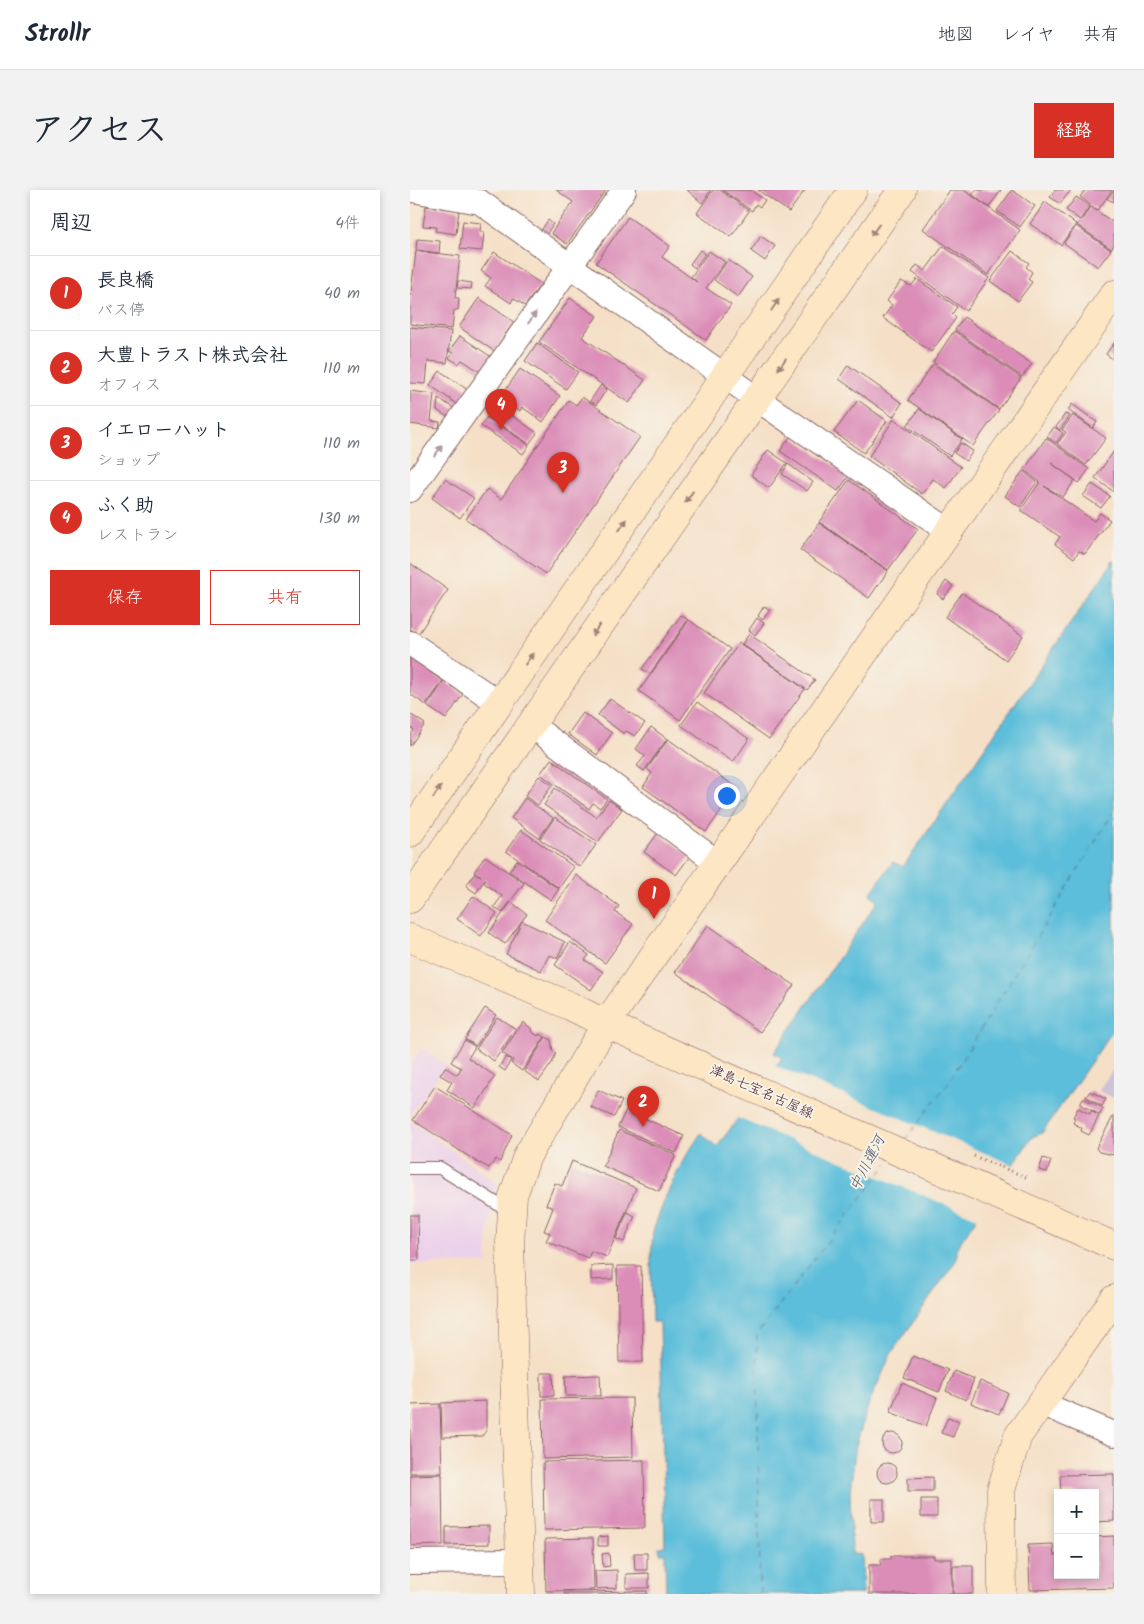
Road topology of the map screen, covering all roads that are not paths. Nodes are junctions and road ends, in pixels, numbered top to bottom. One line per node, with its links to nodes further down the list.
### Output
1 (412, 190): 5 (street)
2 (624, 190): 5 (street)
3 (853, 190): 7 (street, one-way to 3)
4 (902, 190): 8 (street, one-way to 8)
5 (570, 264): 7 (street); 9 (street, one-way to 5)
6 (1114, 294): 10 (street)
7 (726, 376): 8 (street); 12 (street, one-way to 7)
8 (757, 399): 10 (street); 13 (street, one-way to 13)
9 (410, 490)
10 (949, 531): 15 (street)
11 (410, 643): 12 (street)
12 (498, 703): 14 (street, one-way to 12)
13 (531, 725): 15 (street); 16 (street)
14 (410, 833)
15 (718, 863): 18 (street)
16 (410, 899)
17 (410, 938): 18 (street, 津島七宝名古屋線)
18 (606, 1024): 20 (street); 21 (street, 津島七宝名古屋線)
19 (410, 1168): 20 (lane)
20 (512, 1213): 25 (street)
21 (1114, 1246)
22 (1114, 1299): 23 (street)
23 (1040, 1403): 24 (street); 28 (street)
24 (1114, 1434)
25 (520, 1561): 26 (street); 27 (street)
26 (410, 1562)
27 (521, 1594)
28 (1002, 1594)

